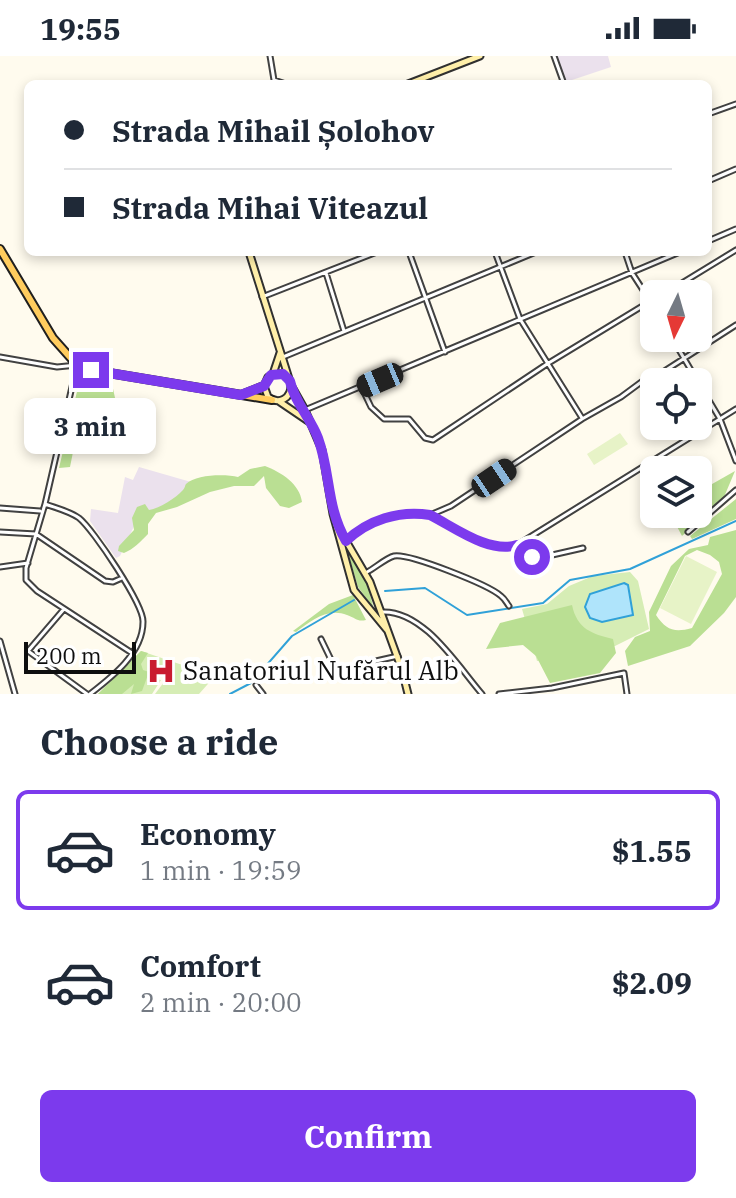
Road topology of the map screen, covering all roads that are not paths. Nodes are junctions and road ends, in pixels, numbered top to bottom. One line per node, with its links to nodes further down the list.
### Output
1 (270, 56): 4 (street)
2 (480, 56): 5 (main road)
3 (554, 56): 6 (street)
4 (274, 80)
5 (418, 80)
6 (563, 80)
7 (736, 104): 8 (street)
8 (712, 113)
9 (736, 169): 10 (street)
10 (712, 179)
11 (736, 229): 12 (street)
12 (712, 239)
13 (0, 249): 40 (main road)
14 (736, 250): 25 (street)
15 (250, 256): 28 (main road)
16 (367, 256): 23 (street)
17 (410, 256): 27 (street)
18 (496, 256): 22 (street)
19 (526, 256): 22 (street)
20 (626, 256): 24 (street)
21 (671, 256): 24 (street)
22 (500, 266): 27 (street); 30 (street)
23 (326, 272): 28 (street); 32 (street)
24 (632, 273): 26 (street); 30 (street)
25 (687, 280)
26 (640, 284)
27 (425, 296): 32 (street); 34 (street)
28 (262, 297): 33 (main road)
29 (640, 307): 39 (street)
30 (520, 319): 34 (street); 39 (street)
31 (736, 325): 38 (street)
32 (344, 331): 37 (street)
33 (281, 348): 37 (main road); 42 (main road)
34 (445, 352): 46 (street)
35 (680, 352): 38 (street)
36 (0, 357): 40 (street)
37 (283, 357): 43 (main road)
38 (684, 359): 41 (street); 52 (street)
39 (547, 364): 46 (street); 52 (street)
40 (77, 365): 47 (main road); 57 (street)
41 (689, 368)
42 (273, 374): 43 (main road); 44 (main road)
43 (287, 376): 45 (main road)
44 (264, 386): 47 (main road); 48 (main road)
45 (292, 387): 48 (main road); 51 (main road)
46 (362, 387): 51 (street)
47 (241, 395): 48 (main road)
48 (274, 400): 54 (main road)
49 (712, 406): 53 (street)
50 (736, 409): 53 (street)
51 (305, 410): 54 (main road)
52 (582, 419): 60 (street)
53 (720, 419): 55 (street); 66 (street)
54 (312, 424): 61 (main road)
55 (736, 461)
56 (736, 490): 63 (street)
57 (45, 504): 59 (street); 73 (street)
58 (0, 508): 59 (street)
59 (42, 512): 64 (street)
60 (430, 515): 65 (street); 66 (street)
61 (334, 521): 65 (main road); 69 (main road)
62 (0, 532): 64 (street)
63 (688, 532)
64 (36, 534): 70 (street); 73 (street)
65 (346, 541): 68 (main road)
66 (517, 545): 67 (street)
67 (583, 548)
68 (351, 549): 69 (main road); 72 (main road)
69 (342, 552): 77 (main road)
70 (28, 563): 71 (street); 75 (street)
71 (0, 567)
72 (366, 573): 74 (street); 76 (main road)
73 (122, 578): 81 (street)
74 (509, 606)
75 (64, 609): 81 (street); 86 (street)
76 (380, 610): 77 (main road); 78 (main road); 89 (street)
77 (372, 611): 78 (main road)
78 (387, 630): 82 (main road)
79 (321, 639): 82 (street)
80 (0, 641): 85 (street)
81 (133, 654): 86 (street)
82 (398, 656): 88 (main road)
83 (256, 685): 87 (street)
84 (552, 688): 90 (street); 91 (street); 92 (street)
85 (15, 694)
86 (88, 694)
87 (263, 694)
88 (408, 694)
89 (482, 694)
90 (499, 694)
91 (553, 694)
92 (627, 694)

